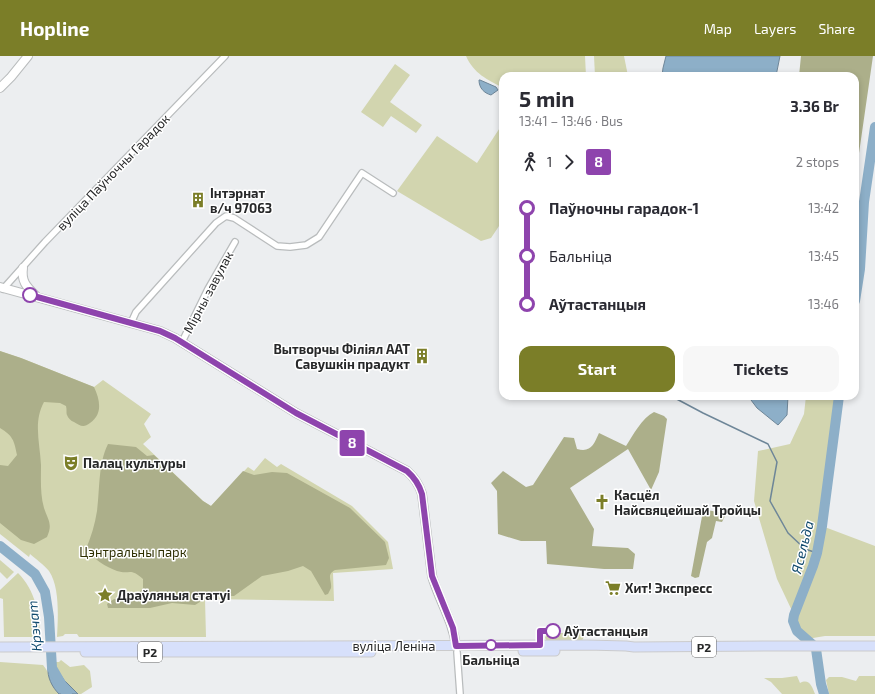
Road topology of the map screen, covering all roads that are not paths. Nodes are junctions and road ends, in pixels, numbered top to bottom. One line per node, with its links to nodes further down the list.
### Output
1 (28, 56): 3 (main road)
2 (224, 56): 6 (street, вуліца Паўночны Гарадок)
3 (0, 88)
4 (393, 194): 9 (street)
5 (235, 242): 10 (street, Мірны завулак)
6 (23, 268): 7 (street, вуліца Паўночны Гарадок); 8 (main road)
7 (2, 288): 8 (main road)
8 (38, 298): 9 (main road)
9 (131, 323): 10 (main road)
10 (182, 342): 14 (main road)
11 (875, 646): 14 (main road, вуліца Леніна / Р2)
12 (0, 647): 13 (main road, вуліца Леніна / Р2)
13 (38, 649): 14 (main road, вуліца Леніна / Р2); 15 (main road, вуліца Леніна / Р2)
14 (457, 649): 16 (street)
15 (0, 653)
16 (460, 694)

